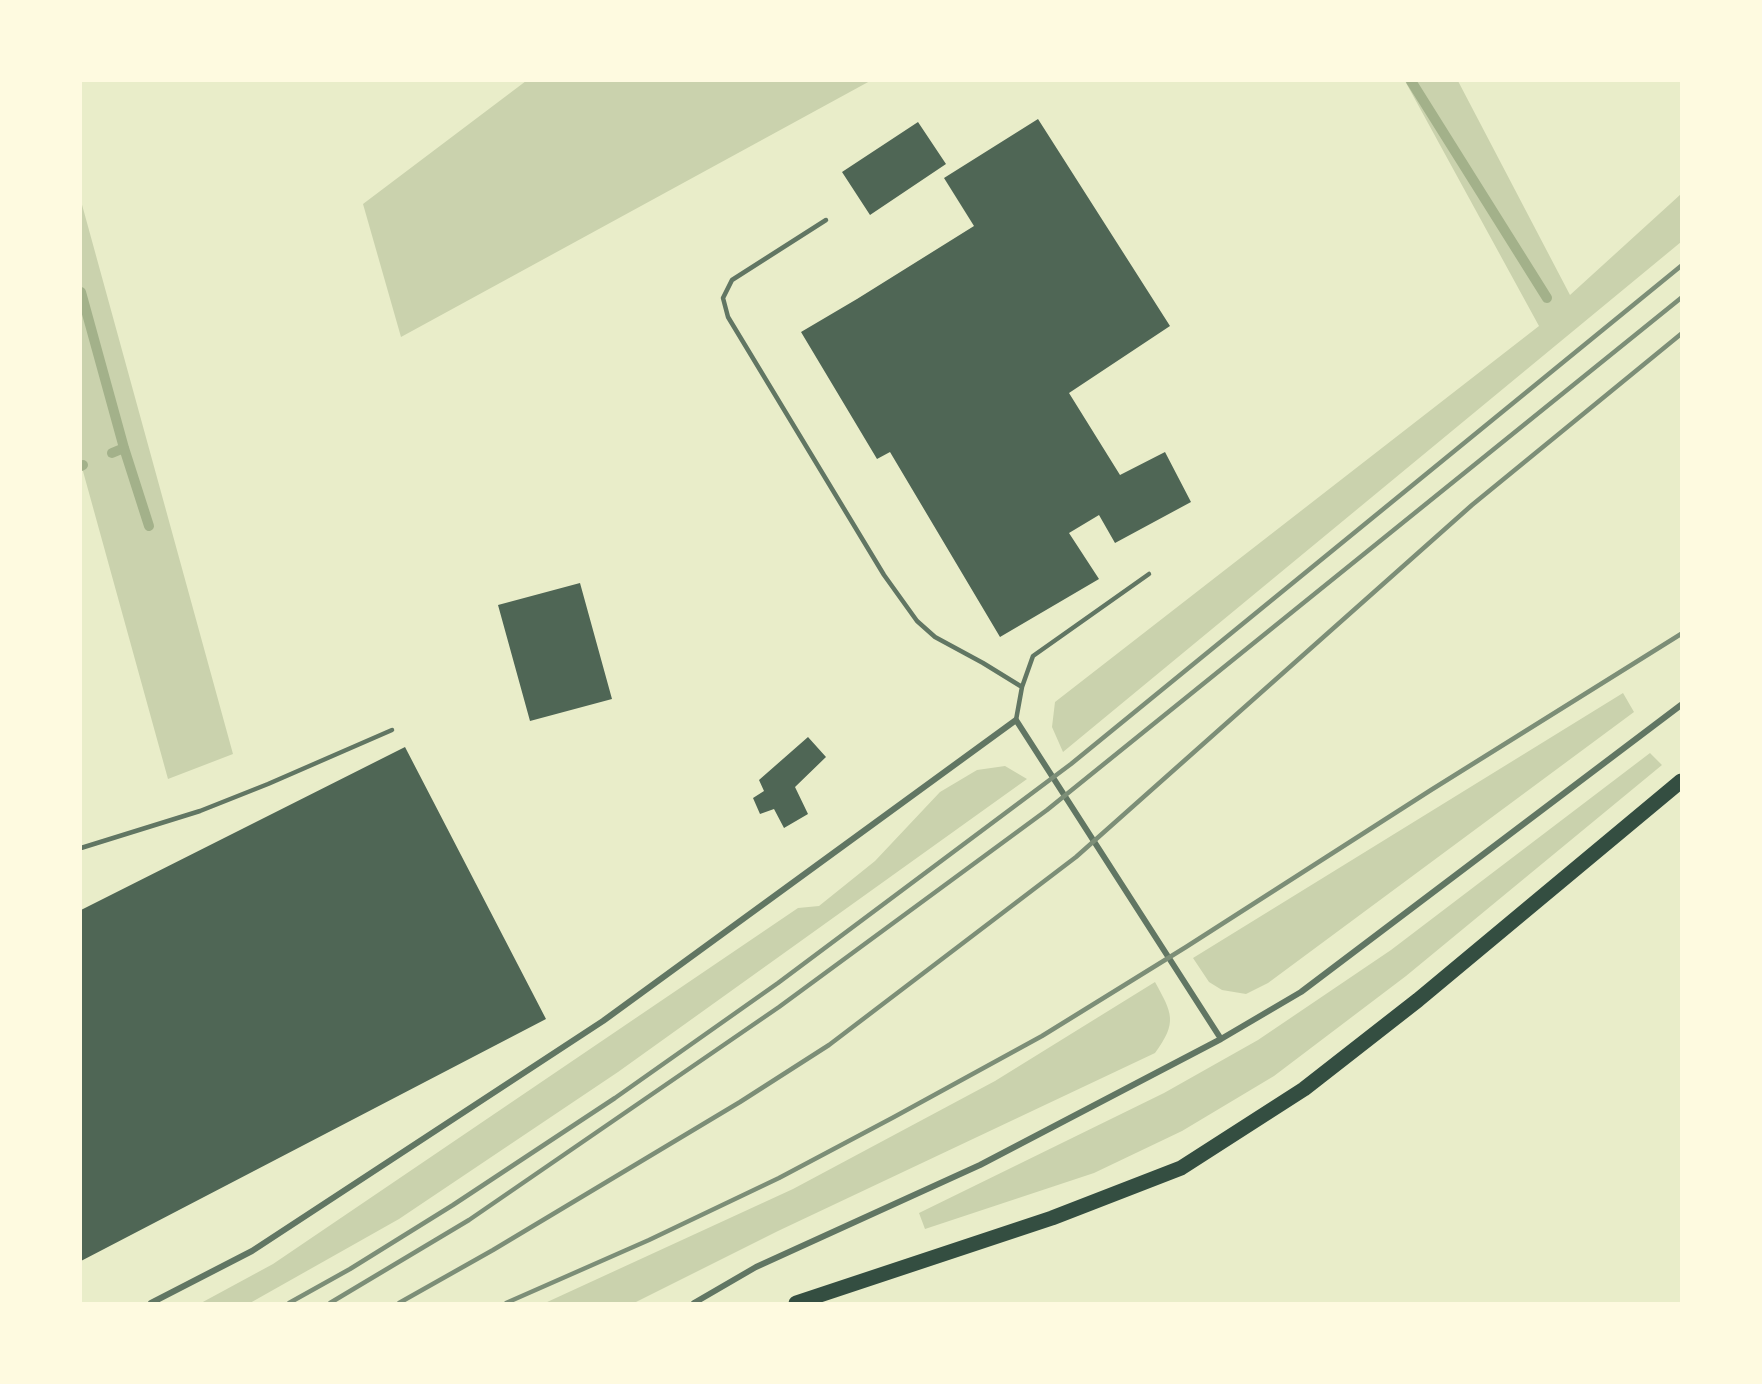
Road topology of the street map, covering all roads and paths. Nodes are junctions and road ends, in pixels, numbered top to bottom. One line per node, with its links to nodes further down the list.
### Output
1 (826, 220): 3 (lane)
2 (1149, 574): 3 (lane)
3 (1022, 687): 5 (lane)
4 (1681, 705): 9 (street)
5 (1016, 720): 9 (street); 10 (street)
6 (392, 730): 8 (lane)
7 (1681, 781): 12 (main road)
8 (81, 848)
9 (1221, 1039): 11 (street)
10 (151, 1303)
11 (694, 1303)
12 (796, 1303)

